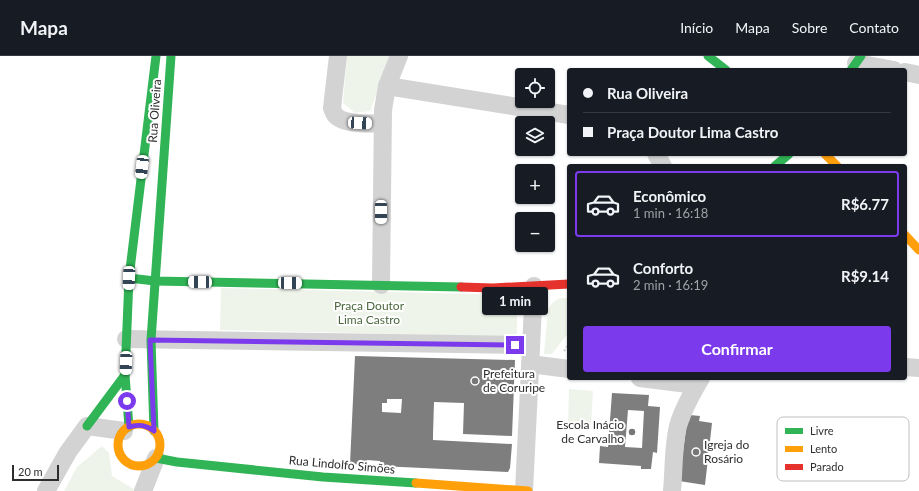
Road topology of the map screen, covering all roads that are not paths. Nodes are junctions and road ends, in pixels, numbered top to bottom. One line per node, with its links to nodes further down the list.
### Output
1 (156, 56): 20 (street, Rua Oliveira)
2 (171, 56): 21 (street, Rua Oliveira)
3 (338, 56): 13 (street)
4 (399, 56): 11 (street)
5 (708, 56): 7 (street)
6 (856, 63): 8 (street)
7 (723, 68)
8 (883, 68)
9 (907, 72): 10 (street)
10 (919, 75)
11 (387, 86): 12 (street); 13 (street)
12 (567, 116)
13 (382, 124): 23 (street)
14 (787, 156): 16 (street)
15 (827, 156): 17 (street)
16 (777, 164)
17 (835, 164)
18 (907, 237): 19 (street)
19 (919, 250)
20 (129, 278): 21 (street); 25 (street, Rua Oliveira)
21 (155, 281): 23 (street); 26 (street, Rua Oliveira)
22 (567, 284): 24 (street)
23 (381, 285): 24 (street)
24 (534, 286): 27 (street)
25 (126, 339): 26 (street); 32 (street, Rua Oliveira)
26 (150, 340): 27 (street); 37 (street, Rua Oliveira)
27 (531, 345): 28 (street)
28 (530, 364): 31 (street); 41 (street)
29 (907, 367): 30 (street)
30 (919, 368)
31 (567, 369)
32 (125, 375): 35 (street); 36 (street, Rua Oliveira)
33 (670, 380): 34 (street)
34 (699, 382): 43 (street)
35 (87, 426): 36 (street); 39 (street)
36 (126, 429): 37 (street); 38 (street)
37 (154, 431): 38 (street)
38 (156, 458): 40 (street); 41 (street, Rua Lindolfo Simões)
39 (46, 491)
40 (143, 491)
41 (524, 491): 42 (street, Rua Lindolfo Simões)
42 (528, 491)
43 (672, 491)

